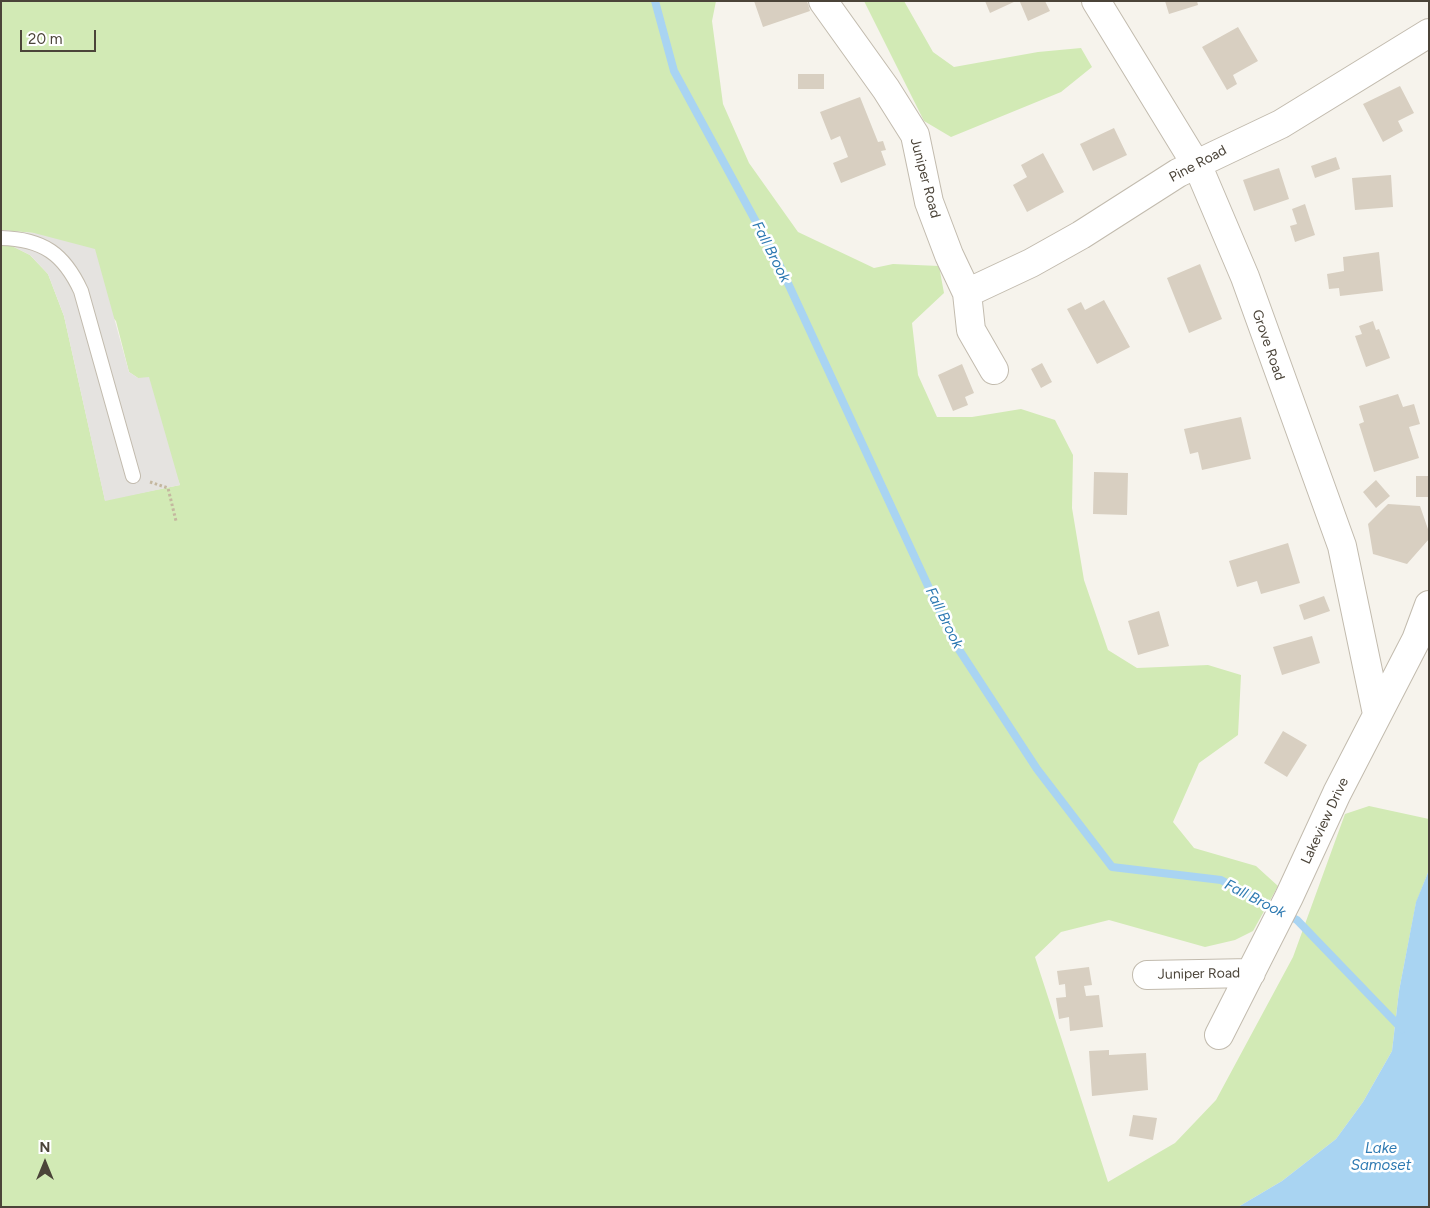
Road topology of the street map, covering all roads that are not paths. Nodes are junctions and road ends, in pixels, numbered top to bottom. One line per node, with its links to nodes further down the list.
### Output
1 (823, 1): 6 (street, Juniper Road)
2 (1096, 1): 4 (street, Grove Road)
3 (1429, 33): 4 (street, Pine Road)
4 (1196, 164): 6 (street, Pine Road); 10 (street, Grove Road)
5 (1, 238): 8 (lane)
6 (966, 293): 7 (street, Juniper Road)
7 (994, 370)
8 (133, 476)
9 (1429, 605): 10 (street, Lakeview Drive)
10 (1377, 714): 11 (street, Lakeview Drive)
11 (1251, 973): 12 (street, Juniper Road); 13 (street, Lakeview Drive)
12 (1147, 975)
13 (1219, 1035)

